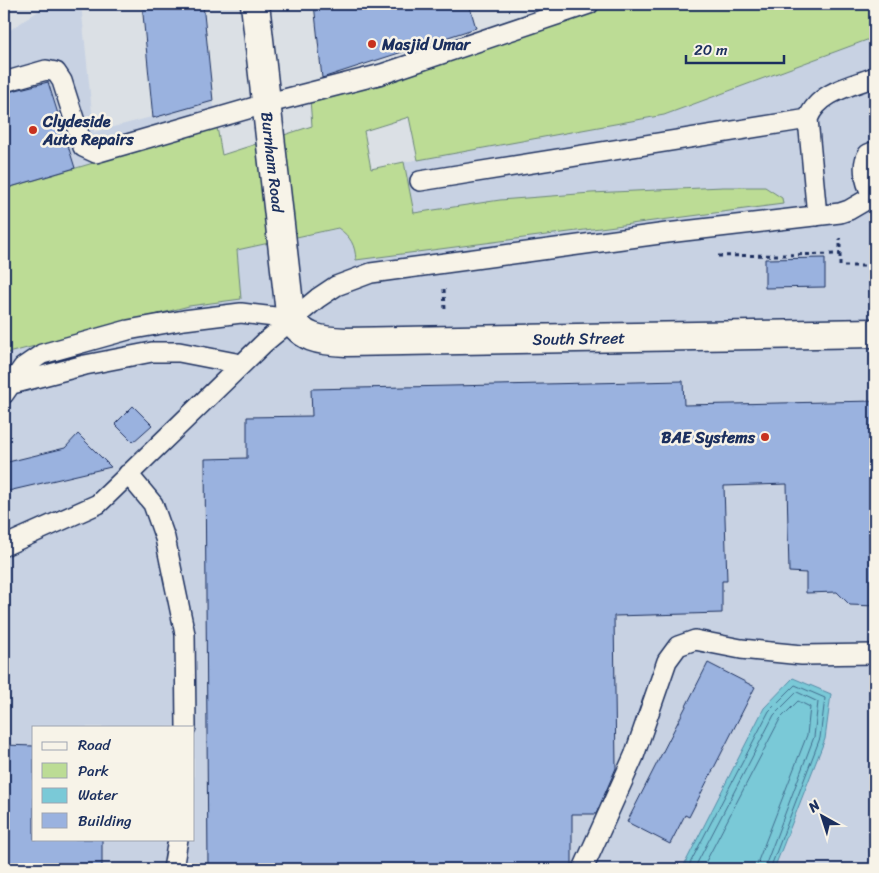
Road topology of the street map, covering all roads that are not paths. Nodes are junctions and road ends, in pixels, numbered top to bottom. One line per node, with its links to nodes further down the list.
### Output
1 (255, 4): 5 (street, Burnham Road)
2 (589, 4): 5 (lane)
3 (875, 77): 6 (lane)
4 (4, 82): 5 (lane)
5 (265, 104): 11 (street, Burnham Road)
6 (808, 119): 8 (lane); 10 (lane)
7 (875, 151): 9 (lane)
8 (420, 181)
9 (874, 197): 10 (lane)
10 (817, 216): 11 (lane)
11 (292, 319): 12 (street, South Street); 13 (lane); 14 (lane)
12 (875, 333)
13 (241, 364): 14 (lane); 15 (lane)
14 (8, 389)
15 (128, 474): 16 (lane); 18 (lane)
16 (4, 546)
17 (875, 654): 21 (lane)
18 (186, 726)
19 (178, 840): 20 (lane)
20 (174, 869)
21 (583, 869)

